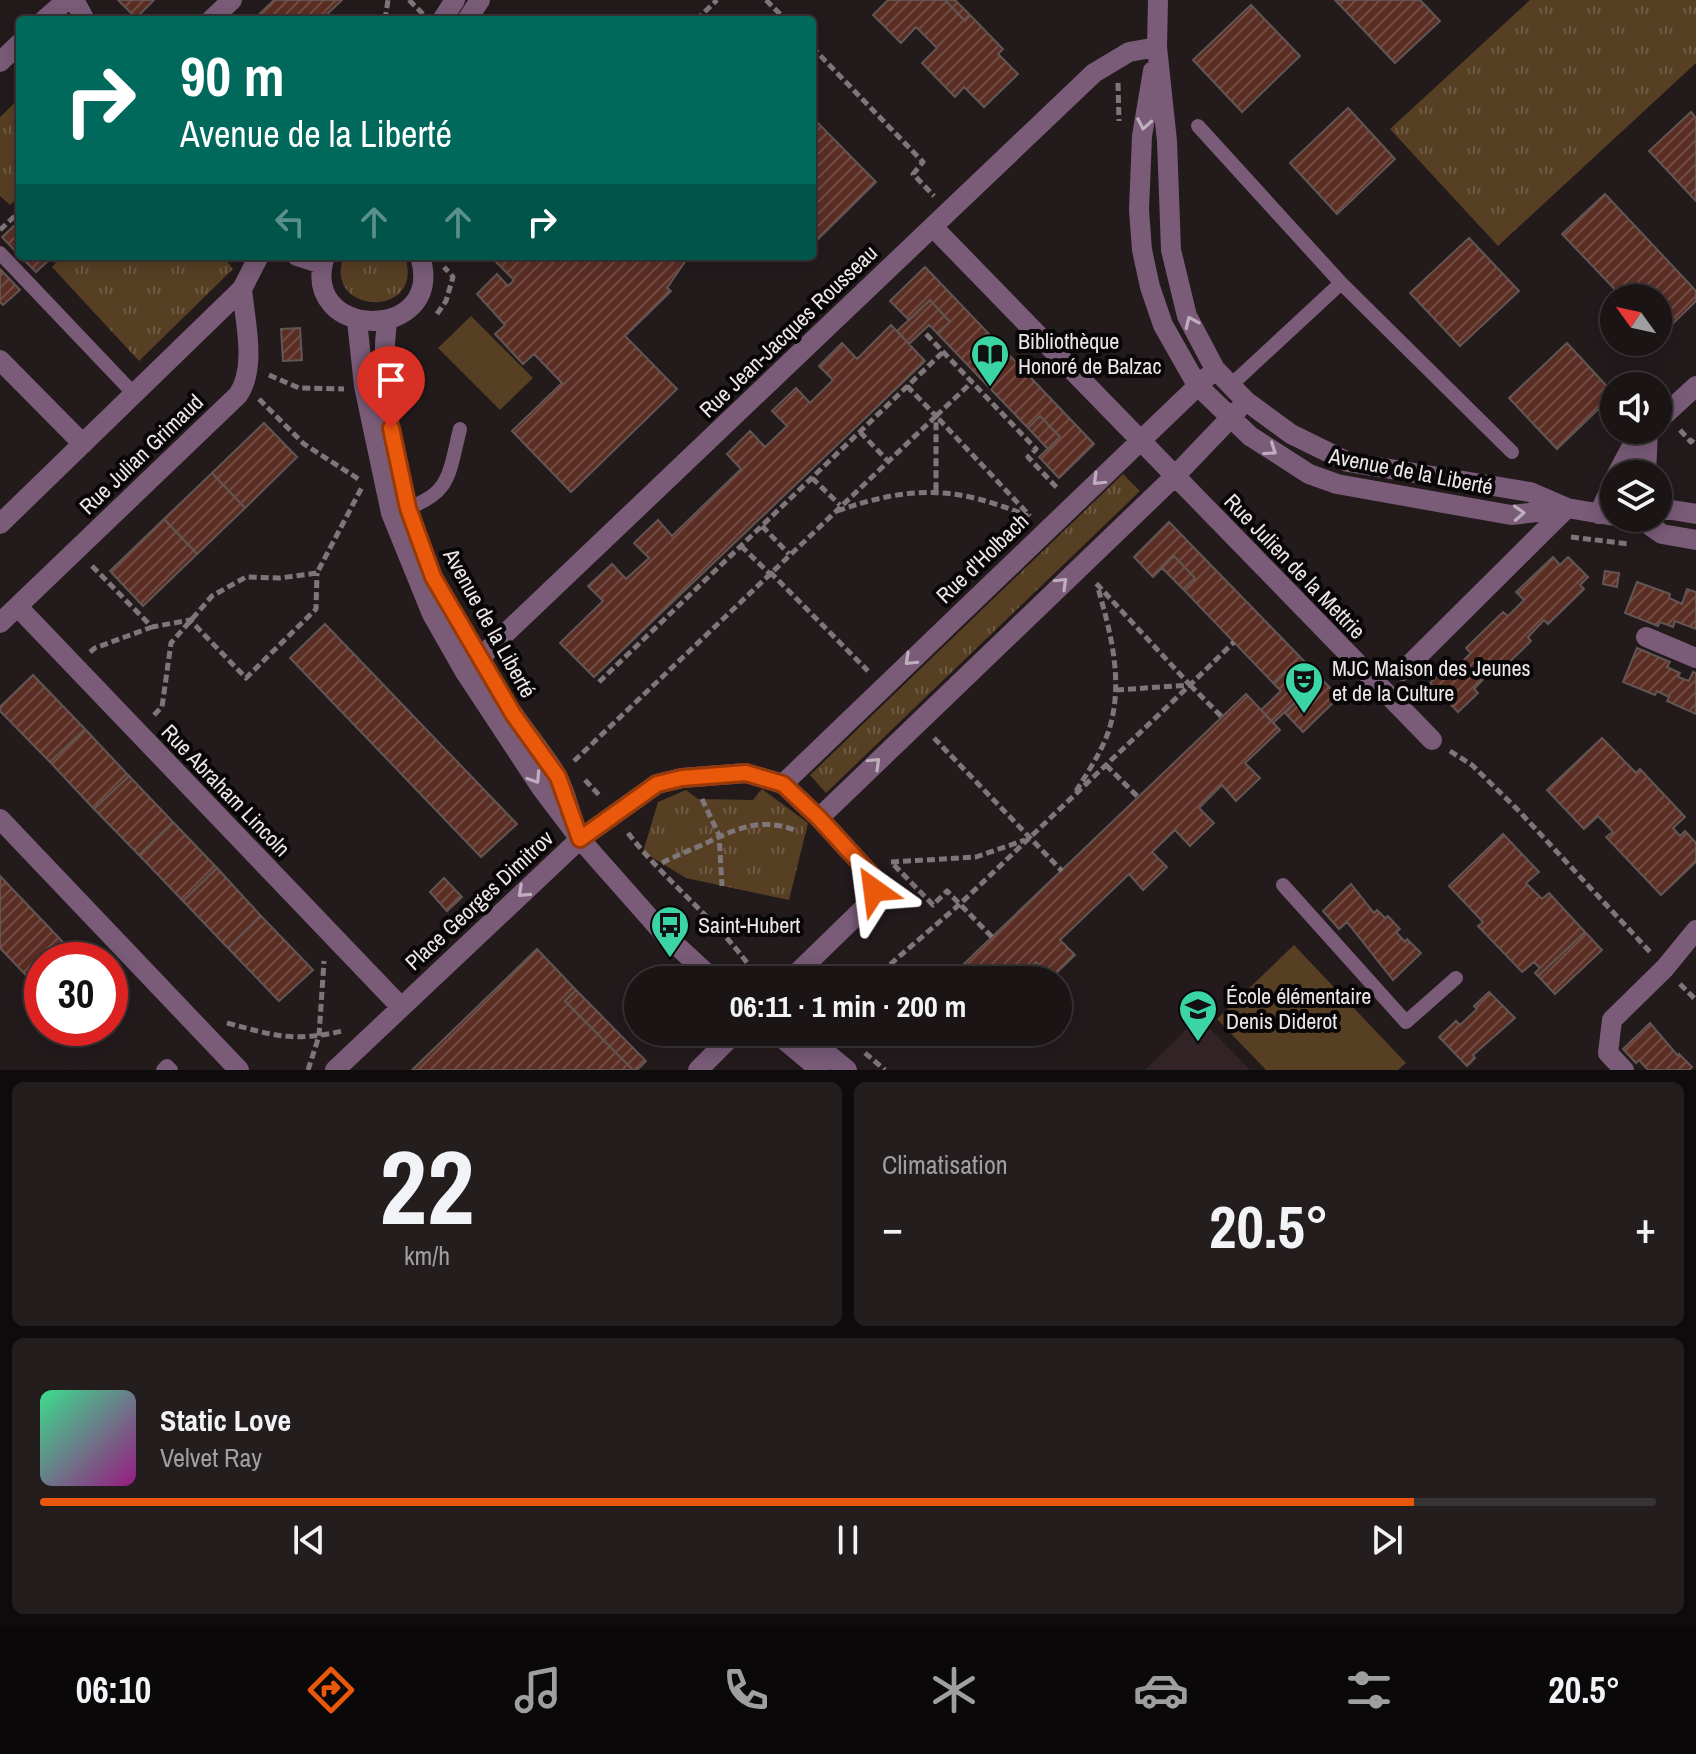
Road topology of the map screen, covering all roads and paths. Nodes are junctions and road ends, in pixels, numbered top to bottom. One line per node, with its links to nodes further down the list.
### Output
1 (67, 0): 6 (street)
2 (232, 0): 7 (street)
3 (717, 0): 8 (path)
4 (766, 0): 9 (path)
5 (1158, 0): 11 (street, Avenue de la Liberté)
6 (49, 16)
7 (215, 16)
8 (700, 16)
9 (782, 16)
10 (16, 47): 13 (street)
11 (1157, 47): 15 (street, Rue Jean-Jacques Rousseau); 30 (street, Avenue de la Liberté, one-way to 11); 33 (street, Avenue de la Liberté, one-way to 33)
12 (816, 51): 15 (path)
13 (0, 62)
14 (1198, 126): 23 (lane)
15 (949, 212): 17 (street, Rue Jean-Jacques Rousseau)
16 (16, 215): 18 (path)
17 (933, 227): 45 (street, Rue Julien de la Mettrie); 81 (street, Rue Jean-Jacques Rousseau)
18 (0, 230)
19 (0, 253): 38 (lane)
20 (257, 260): 24 (street)
21 (324, 260): 25 (street)
22 (421, 260): 26 (street)
23 (1341, 283): 34 (lane); 47 (lane)
24 (242, 289): 31 (street); 38 (street)
25 (357, 321): 26 (street); 37 (street, Avenue de la Liberté)
26 (387, 321): 56 (street, Avenue de la Liberté)
27 (926, 334): 28 (path)
28 (943, 352): 32 (path); 35 (path)
29 (0, 360): 46 (street)
30 (1215, 369): 33 (street, Rue d'Holbach); 34 (street, Avenue de la Liberté)
31 (247, 374): 37 (path); 68 (street, Rue Julian Grimaud); 71 (path)
32 (972, 382): 41 (path); 53 (path)
33 (1197, 385): 42 (street, Avenue de la Liberté); 45 (street, Rue d'Holbach)
34 (1231, 385): 39 (street, Avenue de la Liberté)
35 (907, 386): 41 (path); 44 (path)
36 (1696, 386): 40 (street)
37 (365, 389): 56 (street, Avenue de la Liberté)
38 (135, 395): 46 (street)
39 (1246, 401): 42 (street); 54 (street, Avenue de la Liberté)
40 (1672, 408)
41 (936, 416): 48 (path); 51 (path); 61 (path)
42 (1230, 418): 49 (street); 54 (street, Avenue de la Liberté, one-way to 54)
43 (460, 429): 56 (lane)
44 (860, 432): 48 (path); 50 (path)
45 (1139, 441): 49 (street, Rue Julien de la Mettrie); 53 (street, Rue d'Holbach, one-way to 53)
46 (83, 444): 60 (street)
47 (1512, 452)
48 (888, 461): 52 (path)
49 (1174, 477): 70 (street); 89 (street, Rue Julien de la Mettrie)
50 (812, 478): 52 (path); 62 (path)
51 (936, 492): 57 (path); 61 (path)
52 (840, 505): 57 (path)
53 (1073, 505): 61 (street, Rue d'Holbach)
54 (1567, 508): 58 (street, Avenue de la Liberté); 64 (street)
55 (1672, 510): 59 (street)
56 (400, 511): 81 (street, Avenue de la Liberté)
57 (832, 513): 69 (path)
58 (1600, 514)
59 (1696, 514)
60 (0, 524)
61 (1038, 524): 92 (street, Rue d'Holbach, one-way to 92)
62 (762, 526): 66 (path); 69 (path)
63 (1660, 532): 65 (street)
64 (1543, 534): 67 (path); 83 (street)
65 (1696, 540)
66 (741, 546): 72 (path); 84 (path)
67 (1638, 546)
68 (77, 550): 74 (street, Rue Julian Grimaud); 77 (path)
69 (789, 554): 72 (path)
70 (1080, 567): 73 (path); 97 (street, one-way to 70)
71 (317, 573): 75 (path); 75 (path)
72 (769, 573): 91 (path)
73 (1097, 585): 85 (path); 86 (path)
74 (18, 607): 76 (street, Rue Julian Grimaud); 82 (street, Rue Abraham Lincoln)
75 (190, 620): 77 (path); 88 (path)
76 (0, 623)
77 (152, 627): 82 (path)
78 (1646, 637): 80 (street)
79 (1234, 642): 85 (path)
80 (1696, 658)
81 (472, 666): 91 (street, Avenue de la Liberté); 100 (street, Avenue de la Liberté, one-way to 100)
82 (75, 667): 88 (street, Rue Abraham Lincoln)
83 (1403, 671)
84 (599, 682)
85 (1190, 685): 86 (path); 87 (path); 90 (path)
86 (1116, 690): 95 (path)
87 (1222, 717)
88 (138, 733): 117 (street, Rue Abraham Lincoln)
89 (1432, 740): 114 (path)
90 (1106, 765): 94 (path); 95 (path)
91 (558, 777): 100 (street, Avenue de la Liberté)
92 (783, 784): 97 (street, Place Georges Dimitrov); 100 (street, Place Georges Dimitrov)
93 (700, 794): 98 (path)
94 (1138, 797)
95 (1072, 799): 99 (path)
96 (0, 819): 118 (street)
97 (812, 826): 98 (path); 104 (street, Place Georges Dimitrov)
98 (719, 835): 102 (path); 106 (path)
99 (1030, 838): 101 (path); 103 (path); 107 (path)
100 (580, 839): 111 (street, Avenue de la Liberté); 117 (street, Place Georges Dimitrov, one-way to 117)
101 (891, 862): 104 (path); 107 (path)
102 (662, 863)
103 (1062, 871)
104 (874, 878): 112 (street)
105 (1283, 885): 115 (lane)
106 (722, 886)
107 (960, 904): 109 (path); 113 (path)
108 (1696, 930): 114 (street)
109 (992, 937)
110 (332, 961): 120 (path)
111 (699, 966)
112 (804, 966)
113 (888, 966)
114 (1665, 968): 116 (path); 132 (street)
115 (1456, 978)
116 (1696, 1000)
117 (400, 1006): 119 (street, Place Georges Dimitrov)
118 (184, 1012): 120 (path); 126 (street)
119 (379, 1027): 120 (path); 128 (street, Place Georges Dimitrov)
120 (319, 1036): 127 (path)
121 (722, 1046): 129 (street)
122 (792, 1046): 130 (street)
123 (818, 1046): 131 (street)
124 (163, 1070): 125 (lane)
125 (171, 1070)
126 (239, 1070)
127 (308, 1070)
128 (335, 1070)
129 (698, 1070)
130 (820, 1070)
131 (847, 1070)
132 (1624, 1070)

